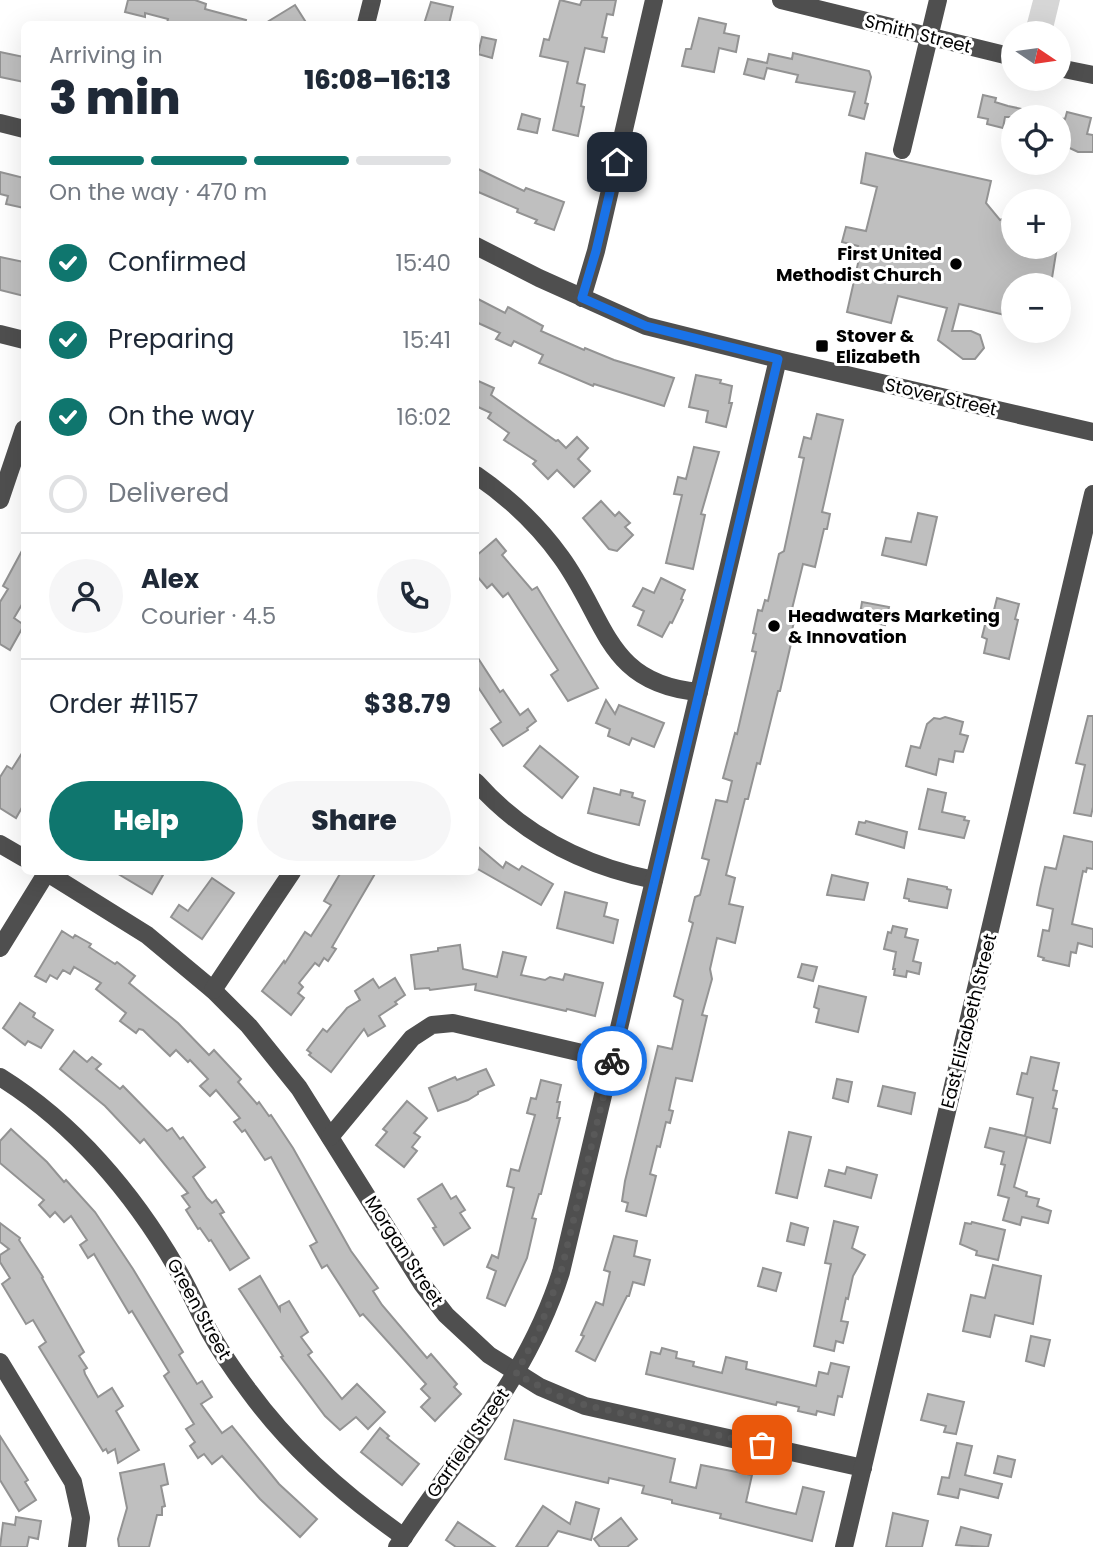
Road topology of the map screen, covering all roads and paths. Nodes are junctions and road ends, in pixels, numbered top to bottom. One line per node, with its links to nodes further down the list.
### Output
1 (372, 0): 5 (street)
2 (654, 0): 14 (street)
3 (781, 0): 6 (street, Smith Street)
4 (938, 0): 6 (street)
5 (367, 21)
6 (929, 38): 7 (street, Smith Street); 12 (street)
7 (1001, 54)
8 (1071, 70): 9 (street)
9 (1093, 75)
10 (0, 123): 11 (street)
11 (21, 128)
12 (902, 150)
13 (479, 247): 14 (street, Stover Street)
14 (582, 298): 17 (street, Stover Street)
15 (0, 334): 16 (street)
16 (21, 339)
17 (778, 359): 18 (street, Stover Street); 23 (street, Garfield Street)
18 (1093, 432)
19 (21, 438): 22 (street)
20 (479, 477): 23 (street)
21 (1093, 494): 38 (street, East Elizabeth Street)
22 (0, 500)
23 (699, 692): 30 (street, Garfield Street)
24 (479, 785): 30 (street)
25 (0, 844): 26 (street)
26 (21, 857)
27 (45, 875): 31 (street)
28 (52, 875): 32 (street, Morgan Street)
29 (290, 875): 32 (street)
30 (654, 880): 33 (street, Garfield Street)
31 (0, 948)
32 (213, 990): 35 (street, Morgan Street)
33 (612, 1060): 35 (street); 37 (street, Garfield Street)
34 (0, 1077): 39 (street, Green Street)
35 (330, 1137): 37 (street, Morgan Street)
36 (0, 1362): 40 (street)
37 (516, 1374): 38 (street, Morgan Street); 39 (street, Garfield Street)
38 (863, 1468): 41 (street, East Elizabeth Street)
39 (400, 1542)
40 (77, 1547)
41 (844, 1547)

